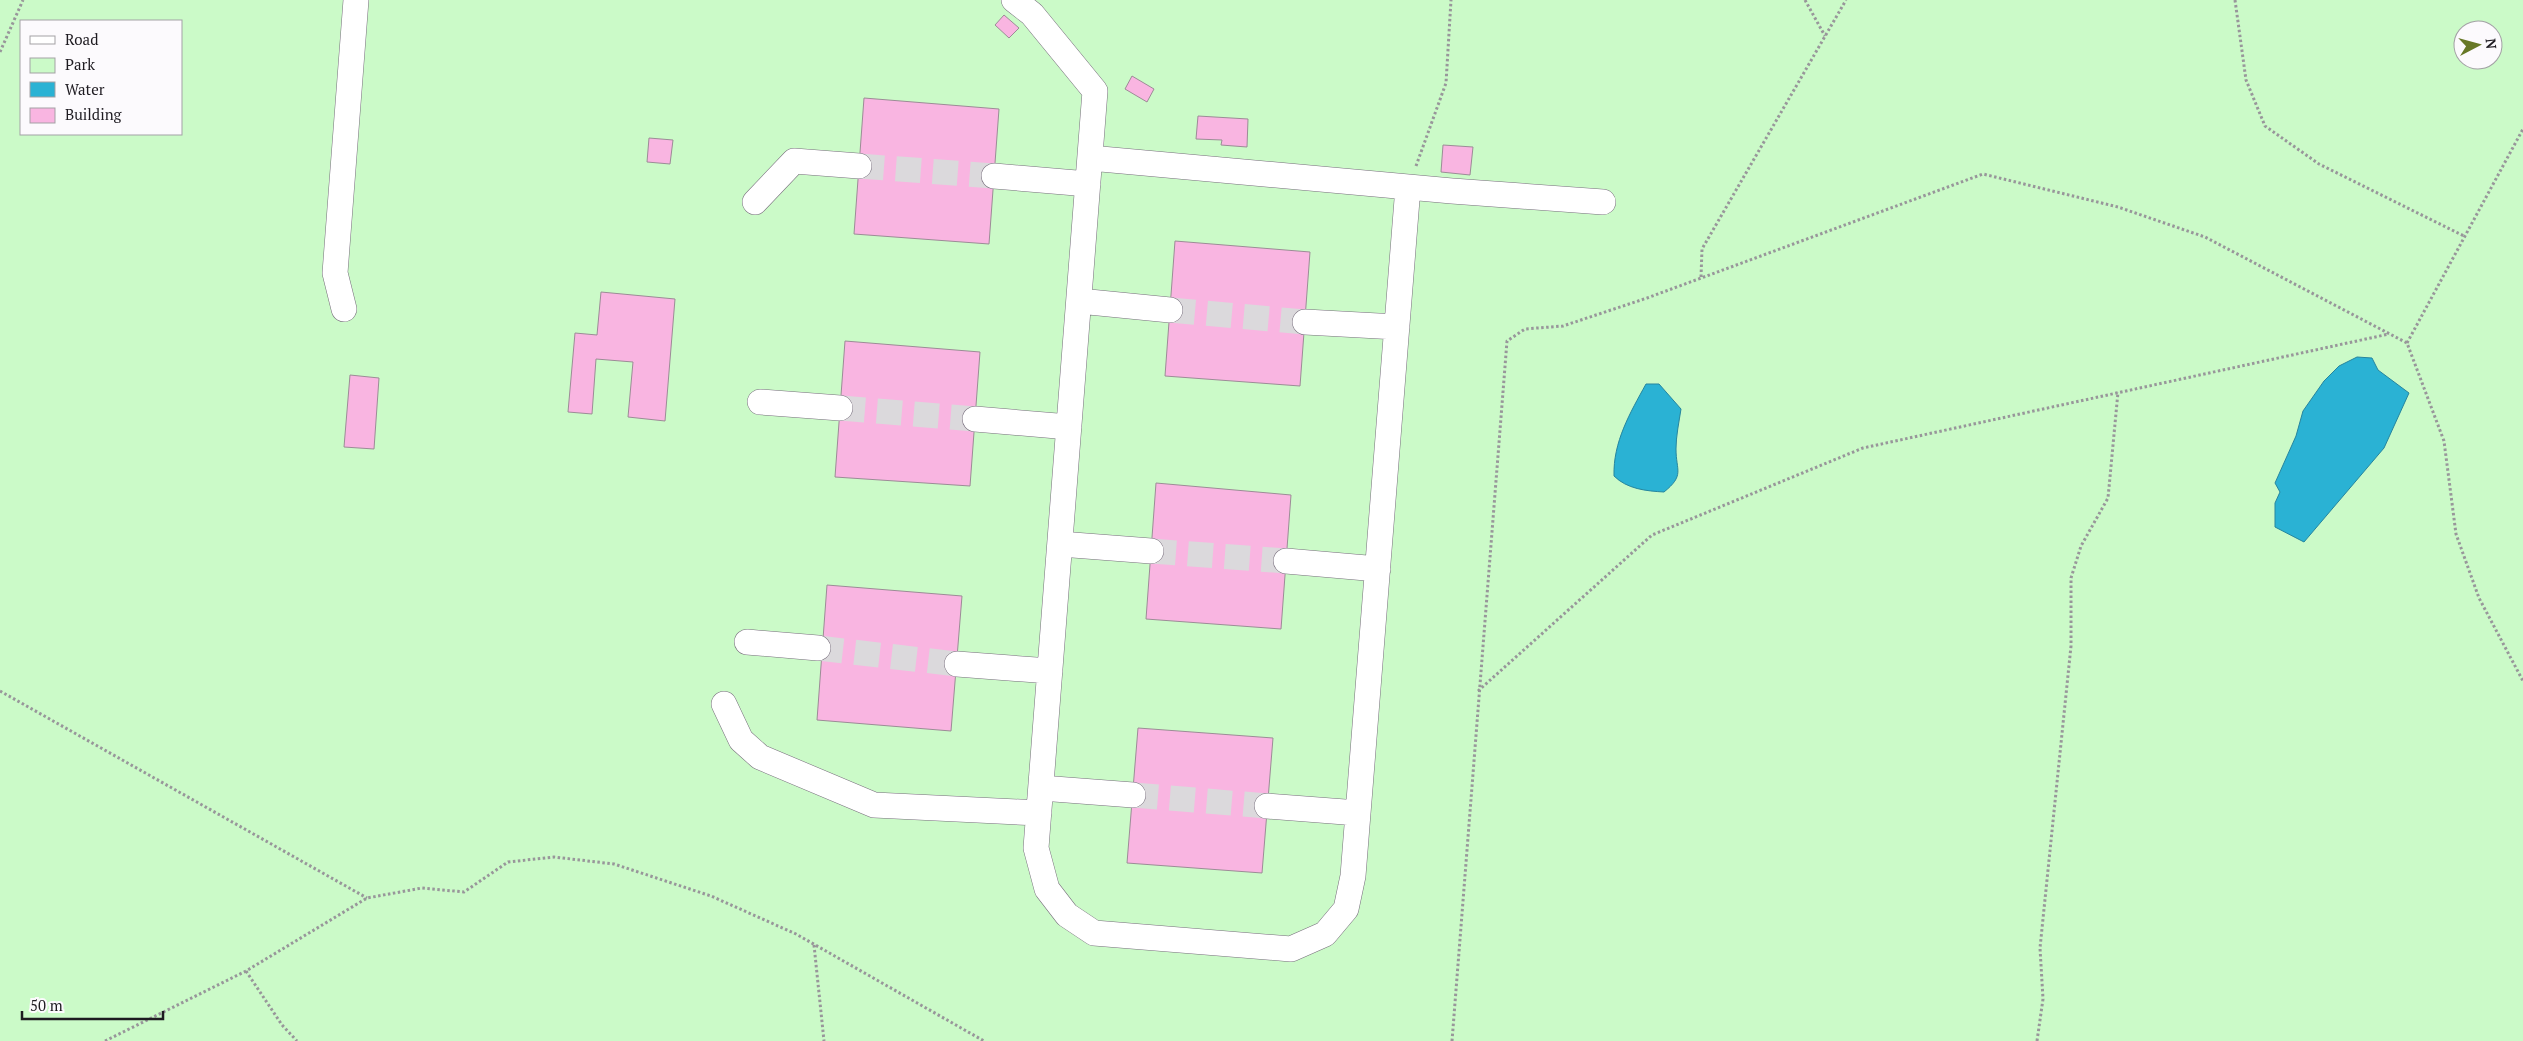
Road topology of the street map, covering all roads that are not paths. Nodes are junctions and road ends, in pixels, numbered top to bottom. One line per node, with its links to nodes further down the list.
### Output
1 (356, 0): 11 (lane)
2 (1014, 0): 3 (lane)
3 (1090, 158): 6 (lane); 7 (lane)
4 (859, 166): 8 (lane)
5 (994, 176): 6 (lane)
6 (1088, 184): 10 (lane)
7 (1408, 187): 9 (lane); 14 (lane)
8 (755, 202)
9 (1603, 202)
10 (1079, 301): 12 (lane); 18 (lane)
11 (344, 309)
12 (1170, 310)
13 (1305, 322): 14 (lane)
14 (1397, 327): 22 (lane)
15 (760, 402): 16 (lane)
16 (840, 408)
17 (975, 419): 18 (lane)
18 (1069, 427): 19 (lane)
19 (1060, 544): 20 (lane); 26 (lane)
20 (1151, 551)
21 (1286, 561): 22 (lane)
22 (1378, 570): 32 (lane)
23 (747, 642): 24 (lane)
24 (818, 648)
25 (957, 664): 26 (lane)
26 (1050, 671): 28 (lane)
27 (724, 704): 31 (lane)
28 (1041, 788): 29 (lane); 31 (lane)
29 (1133, 795)
30 (1267, 806): 32 (lane)
31 (1039, 813): 32 (lane)
32 (1358, 813)

